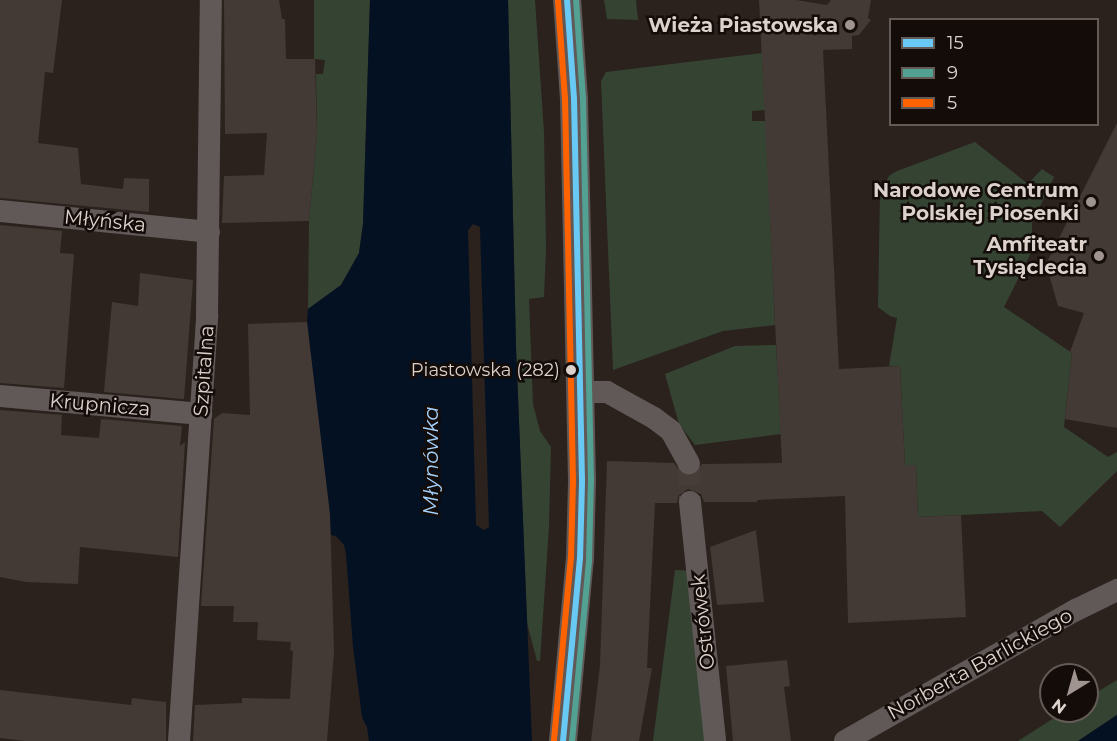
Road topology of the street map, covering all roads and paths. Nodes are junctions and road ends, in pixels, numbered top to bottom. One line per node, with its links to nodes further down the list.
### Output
1 (211, 0): 4 (street, Szpitalna)
2 (567, 0): 5 (street)
3 (0, 211): 4 (street, Młyńska)
4 (209, 231): 7 (street, Szpitalna)
5 (582, 392): 8 (street); 12 (street)
6 (0, 396): 7 (street, Krupnicza)
7 (201, 414): 11 (street, Szpitalna)
8 (689, 464)
9 (690, 502): 13 (street, Ostrówek)
10 (1117, 590): 14 (street, Norberta Barlickiego)
11 (179, 741)
12 (563, 741)
13 (715, 741)
14 (845, 741)

